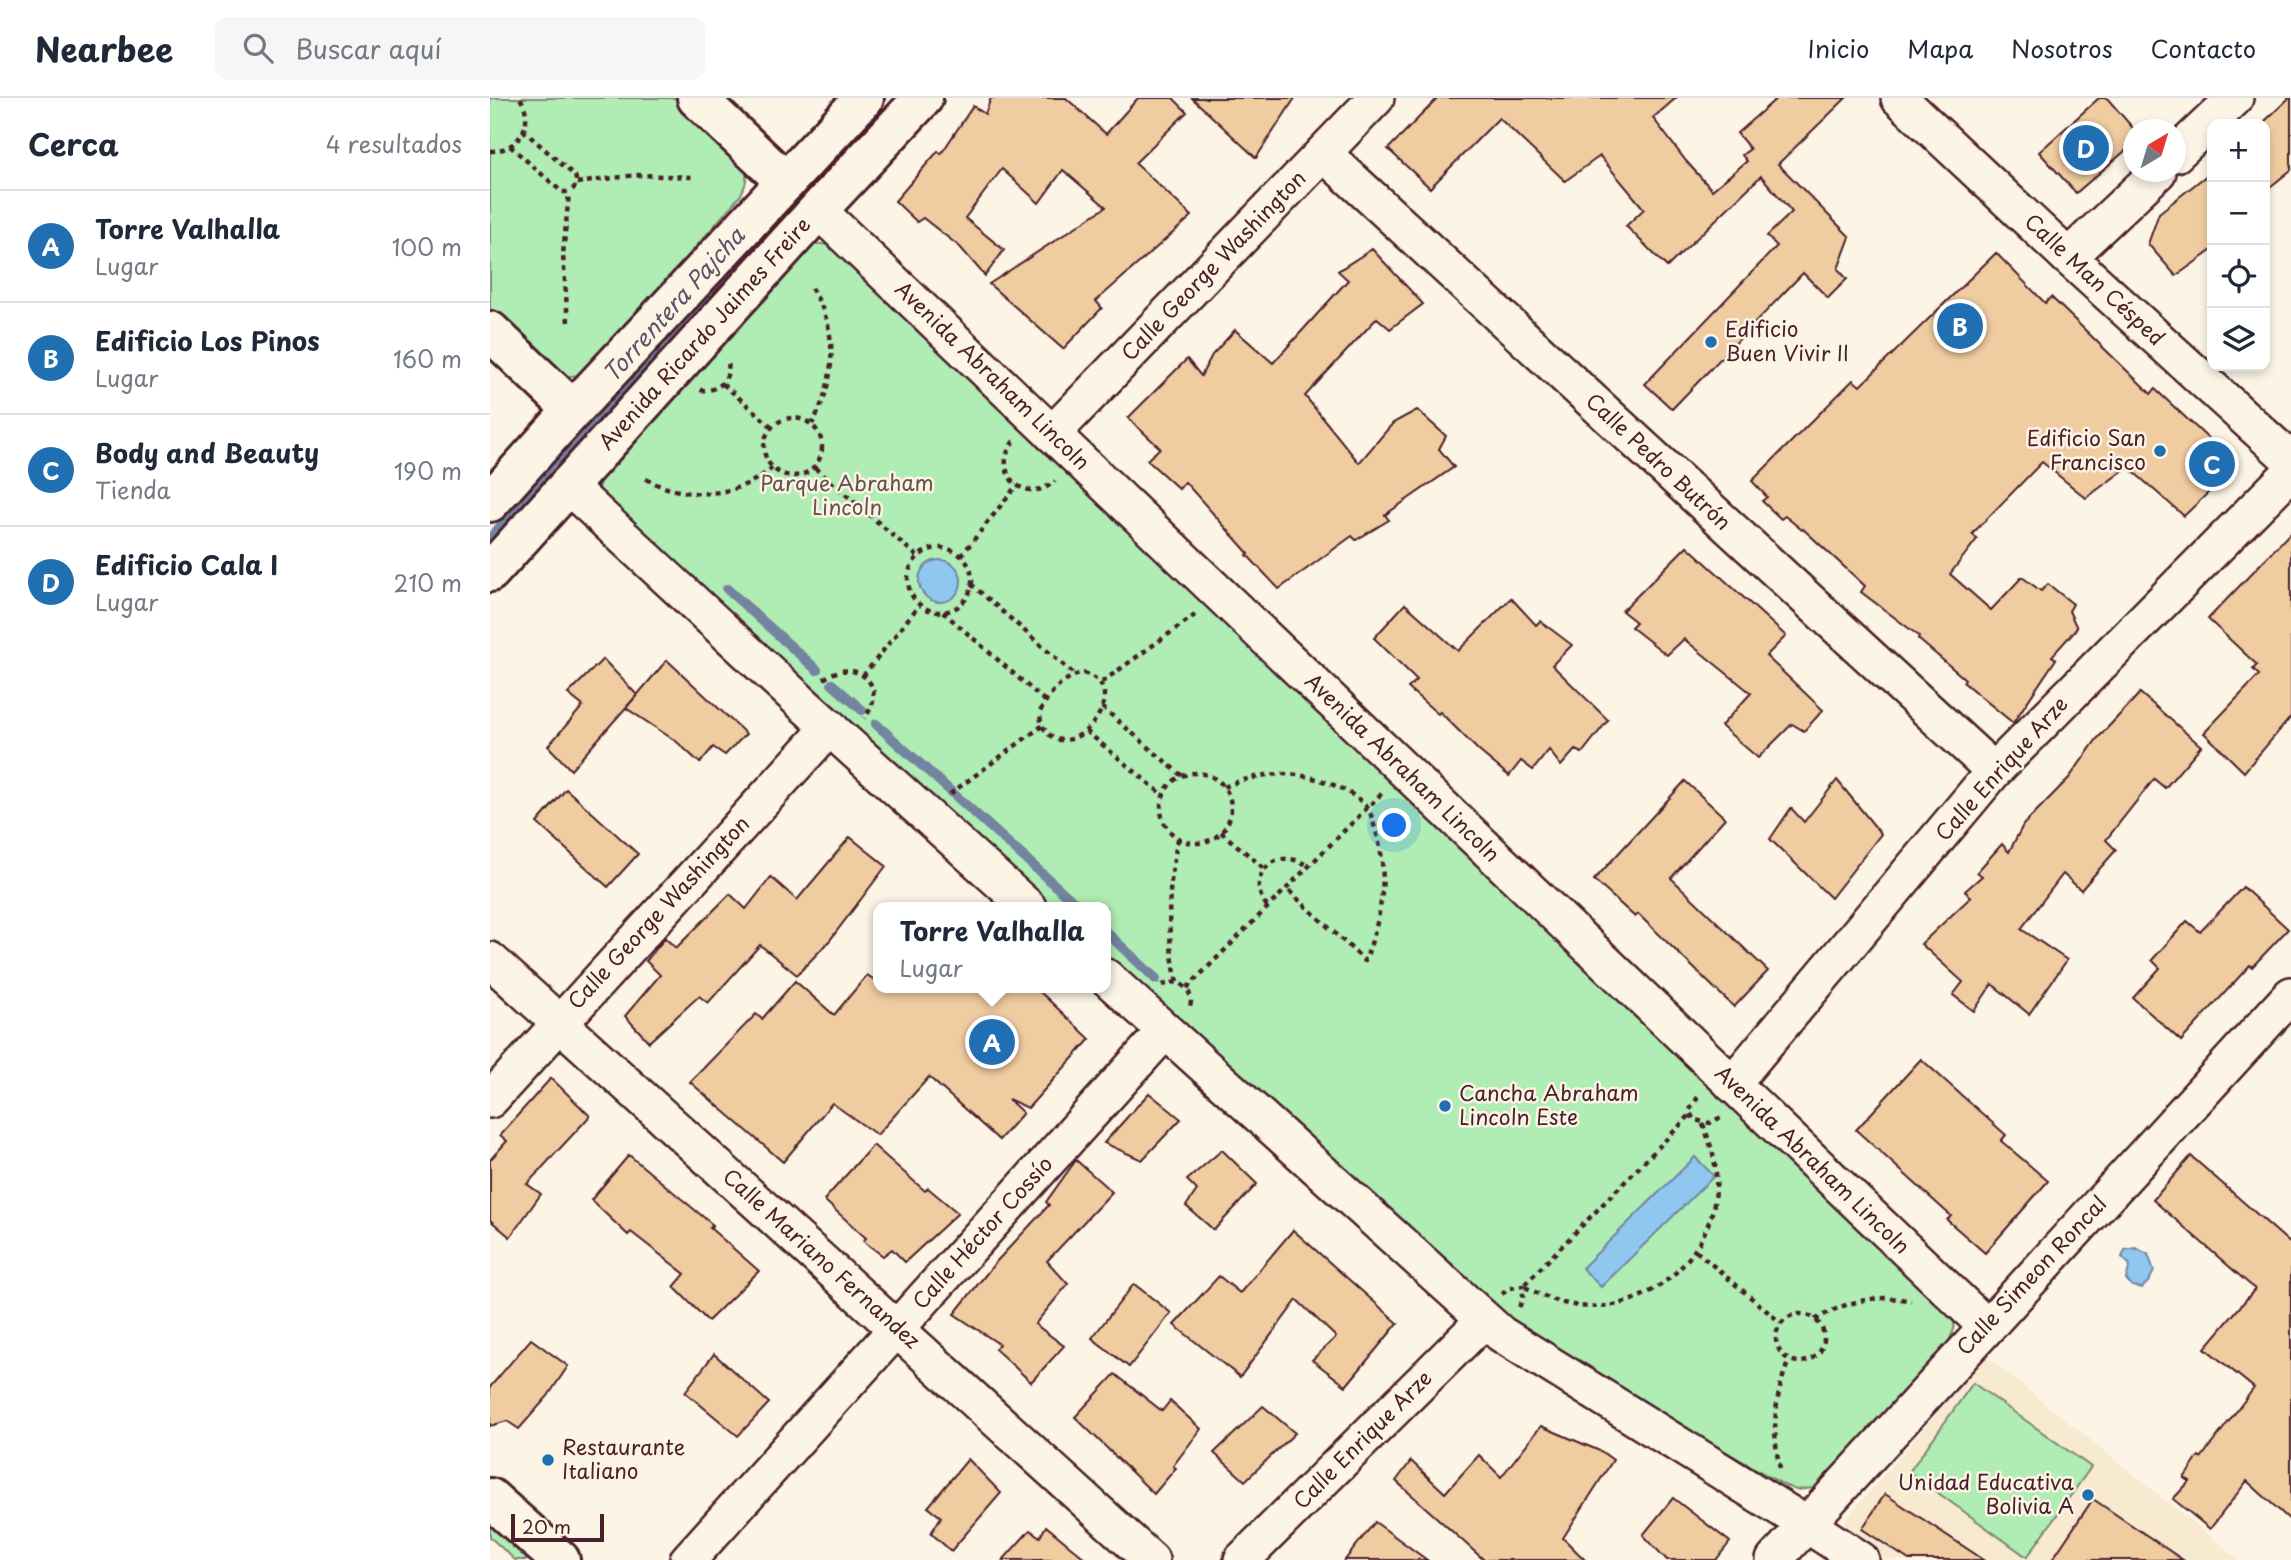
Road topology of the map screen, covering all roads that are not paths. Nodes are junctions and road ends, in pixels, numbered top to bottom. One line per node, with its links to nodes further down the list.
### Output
1 (696, 98): 9 (main road)
2 (864, 98): 9 (main road, Avenida Ricardo Jaimes Freire)
3 (923, 98): 11 (main road, Avenida Ricardo Jaimes Freire)
4 (1376, 98): 8 (street, Calle George Washington)
5 (1899, 98): 12 (street, Calle Man Césped)
6 (2235, 98): 7 (street)
7 (2186, 145)
8 (1323, 153): 15 (street, Calle George Washington); 22 (street, Calle Pedro Butrón)
9 (786, 182): 14 (main road, Avenida Ricardo Jaimes Freire)
10 (2147, 182): 12 (street)
11 (818, 210): 15 (street, Avenida Abraham Lincoln); 18 (main road, Avenida Ricardo Jaimes Freire)
12 (2068, 257): 16 (street, Calle Man Césped)
13 (490, 331): 14 (main road)
14 (573, 410): 19 (main road, Avenida Ricardo Jaimes Freire)
15 (1037, 433): 29 (street, Avenida Abraham Lincoln)
16 (2291, 460)
17 (2291, 472): 22 (street, Calle Enrique Arze)
18 (567, 485): 20 (main road, Avenida Ricardo Jaimes Freire); 21 (street)
19 (490, 502)
20 (490, 572)
21 (843, 727): 23 (street); 27 (street, Calle George Washington)
22 (1994, 771): 29 (street, Calle Enrique Arze)
23 (1023, 902)
24 (490, 960): 27 (street, Calle Mariano Fernandez)
25 (1111, 982): 28 (street)
26 (2291, 995): 32 (street, Calle Simeon Roncal)
27 (559, 1022): 30 (street, Calle George Washington); 33 (street, Calle Mariano Fernandez)
28 (1165, 1031): 31 (street); 33 (street, Calle Héctor Cossío)
29 (1720, 1097): 32 (street, Avenida Abraham Lincoln)
30 (490, 1100)
31 (1498, 1312): 35 (street); 39 (street, Calle Enrique Arze)
32 (1986, 1326): 35 (street, Calle Simeon Roncal)
33 (897, 1328): 37 (street, Calle Héctor Cossío); 38 (street, Calle Mariano Fernandez)
34 (490, 1498): 36 (main road)
35 (1806, 1524): 40 (street, Calle Simeon Roncal); 41 (street)
36 (560, 1560)
37 (688, 1560)
38 (1151, 1560)
39 (1242, 1560)
40 (1774, 1560)
41 (1861, 1560)

